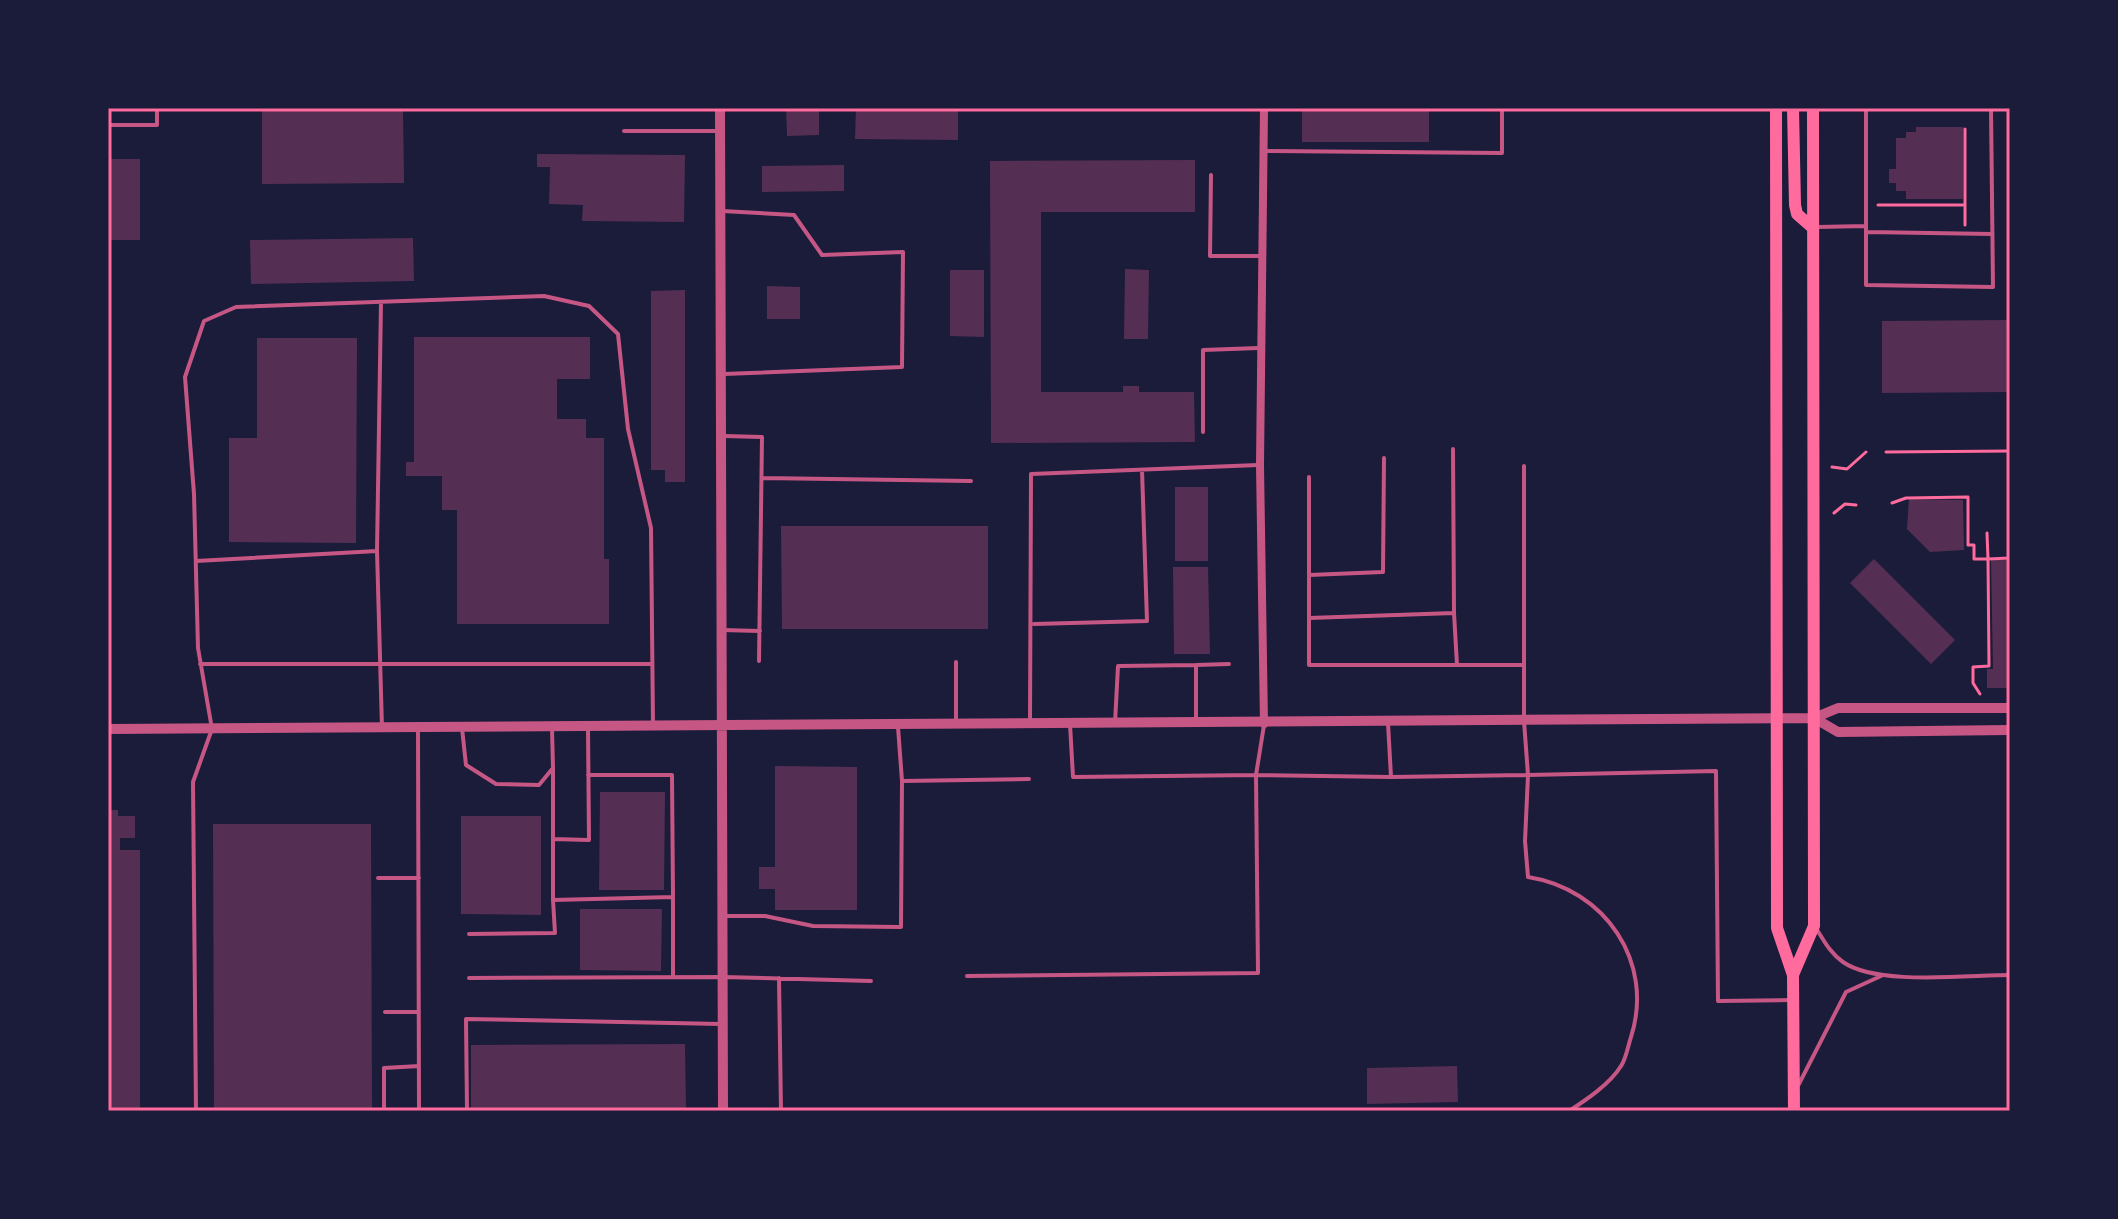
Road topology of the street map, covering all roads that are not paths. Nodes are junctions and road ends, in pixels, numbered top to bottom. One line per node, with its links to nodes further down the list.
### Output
1 (157, 108): 10 (lane)
2 (720, 108): 12 (street)
3 (1264, 108): 13 (street)
4 (1502, 108): 13 (lane)
5 (1776, 108): 52 (main road)
6 (1793, 108): 16 (main road)
7 (1813, 108): 16 (main road)
8 (1866, 108): 17 (lane)
9 (1991, 108): 18 (lane)
10 (108, 125)
11 (624, 131): 12 (lane)
12 (720, 131): 15 (street)
13 (1264, 151): 19 (street)
14 (1211, 175): 19 (lane)
15 (720, 211): 22 (street); 22 (lane)
16 (1813, 228): 17 (lane); 51 (main road)
17 (1866, 229): 18 (lane); 18 (lane)
18 (1992, 234)
19 (1262, 256): 21 (street)
20 (381, 302): 33 (lane); 34 (lane); 45 (lane)
21 (1262, 348): 23 (lane); 27 (street)
22 (721, 374): 24 (street)
23 (1203, 432)
24 (721, 436): 31 (lane); 39 (street)
25 (1453, 449): 36 (lane)
26 (1384, 458): 35 (lane)
27 (1260, 465): 29 (lane); 59 (street)
28 (1524, 466): 49 (lane)
29 (1142, 470): 38 (lane); 38 (lane)
30 (1309, 477): 35 (lane)
31 (762, 478): 32 (lane); 40 (lane)
32 (971, 481)
33 (377, 551): 34 (lane); 43 (lane)
34 (196, 561): 44 (lane)
35 (1309, 575): 37 (lane)
36 (1454, 613): 37 (lane); 48 (lane)
37 (1309, 618): 48 (lane)
38 (1034, 624): 56 (lane)
39 (722, 630): 40 (lane); 63 (street)
40 (760, 631): 41 (lane)
41 (759, 661)
42 (956, 662): 61 (lane)
43 (380, 663): 44 (lane); 45 (lane); 64 (lane)
44 (200, 664): 70 (lane)
45 (652, 664): 62 (lane)
46 (1229, 664): 47 (lane)
47 (1196, 665): 54 (lane); 58 (lane)
48 (1457, 665): 49 (lane)
49 (1524, 665): 53 (lane)
50 (2010, 708): 51 (street)
51 (1814, 718): 52 (street); 71 (street); 85 (main road)
52 (1776, 719): 53 (street); 87 (main road)
53 (1524, 721): 55 (street); 75 (lane)
54 (1196, 723): 58 (street); 59 (street)
55 (1388, 723): 59 (street); 76 (lane)
56 (1030, 724): 57 (street); 61 (street)
57 (1070, 724): 58 (street); 74 (lane)
58 (1115, 724)
59 (1264, 724): 74 (lane)
60 (898, 725): 61 (street); 63 (street); 78 (lane)
61 (956, 725)
62 (653, 727): 63 (street); 68 (street)
63 (723, 727): 84 (street)
64 (382, 728): 65 (street); 70 (street)
65 (418, 728): 66 (street); 81 (lane)
66 (462, 728): 67 (street); 72 (lane)
67 (552, 728): 68 (street); 72 (lane)
68 (588, 728): 73 (lane)
69 (108, 729): 70 (street)
70 (212, 729): 102 (lane)
71 (2010, 730)
72 (553, 768): 79 (lane)
73 (588, 775): 79 (lane); 82 (lane)
74 (1256, 775): 76 (lane); 90 (lane)
75 (1528, 775): 76 (lane); 96 (lane); 108 (lane)
76 (1391, 777)
77 (1029, 779): 78 (lane)
78 (902, 781): 84 (lane)
79 (553, 839): 83 (lane)
80 (378, 878): 81 (lane)
81 (419, 878): 98 (lane)
82 (673, 897): 83 (lane); 91 (lane)
83 (553, 900): 86 (lane)
84 (723, 916): 92 (street)
85 (1814, 926): 87 (main road); 88 (lane)
86 (469, 934)
87 (1793, 975): 96 (main road)
88 (1884, 975): 89 (lane); 101 (lane)
89 (2010, 975)
90 (967, 976)
91 (673, 977): 92 (lane); 93 (lane)
92 (723, 977): 94 (lane); 99 (street)
93 (469, 978)
94 (779, 978): 95 (lane); 107 (lane)
95 (871, 981)
96 (1793, 1000): 101 (main road)
97 (385, 1012): 98 (lane)
98 (419, 1012): 100 (lane)
99 (723, 1024): 105 (lane); 106 (street)
100 (419, 1066): 103 (lane); 104 (lane)
101 (1794, 1093): 109 (main road)
102 (196, 1111)
103 (384, 1111)
104 (419, 1111)
105 (467, 1111)
106 (723, 1111)
107 (781, 1111)
108 (1569, 1111)
109 (1794, 1111)

